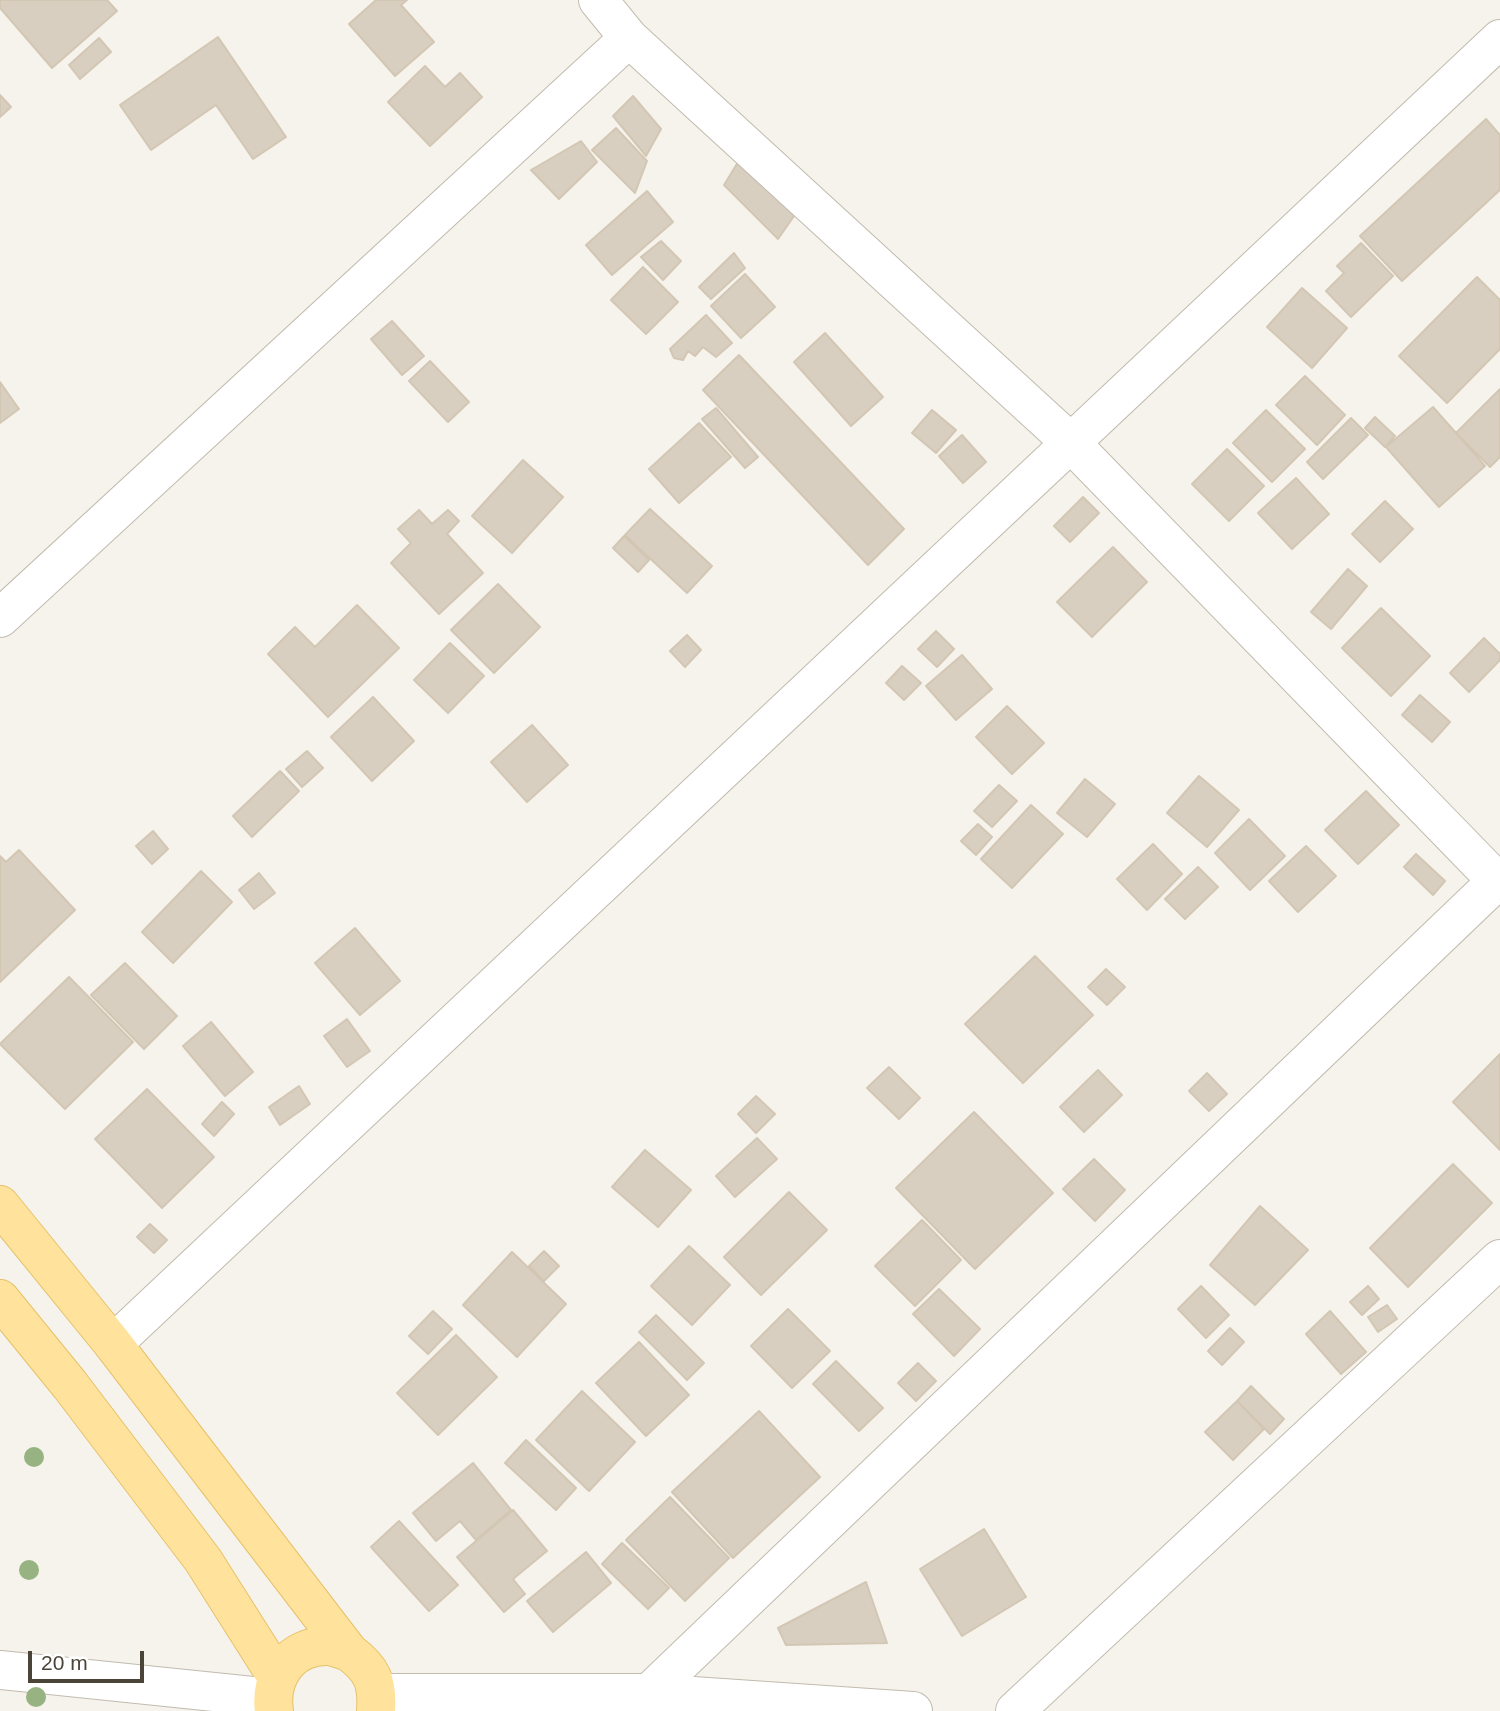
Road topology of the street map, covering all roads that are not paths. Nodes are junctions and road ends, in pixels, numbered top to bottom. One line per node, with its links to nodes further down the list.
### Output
1 (598, 0): 2 (street)
2 (629, 38): 4 (street); 5 (street)
3 (1500, 39): 4 (street)
4 (1070, 442): 6 (street); 10 (street)
5 (0, 618)
6 (1499, 879): 14 (street)
7 (0, 1205): 10 (main road)
8 (1500, 1259): 18 (street)
9 (0, 1299): 13 (main road)
10 (113, 1344): 11 (main road)
11 (349, 1652): 13 (main road); 15 (main road)
12 (0, 1670): 13 (street)
13 (275, 1695): 16 (street)
14 (638, 1702): 15 (street); 17 (street)
15 (376, 1706)
16 (234, 1711)
17 (913, 1711)
18 (1015, 1711)

